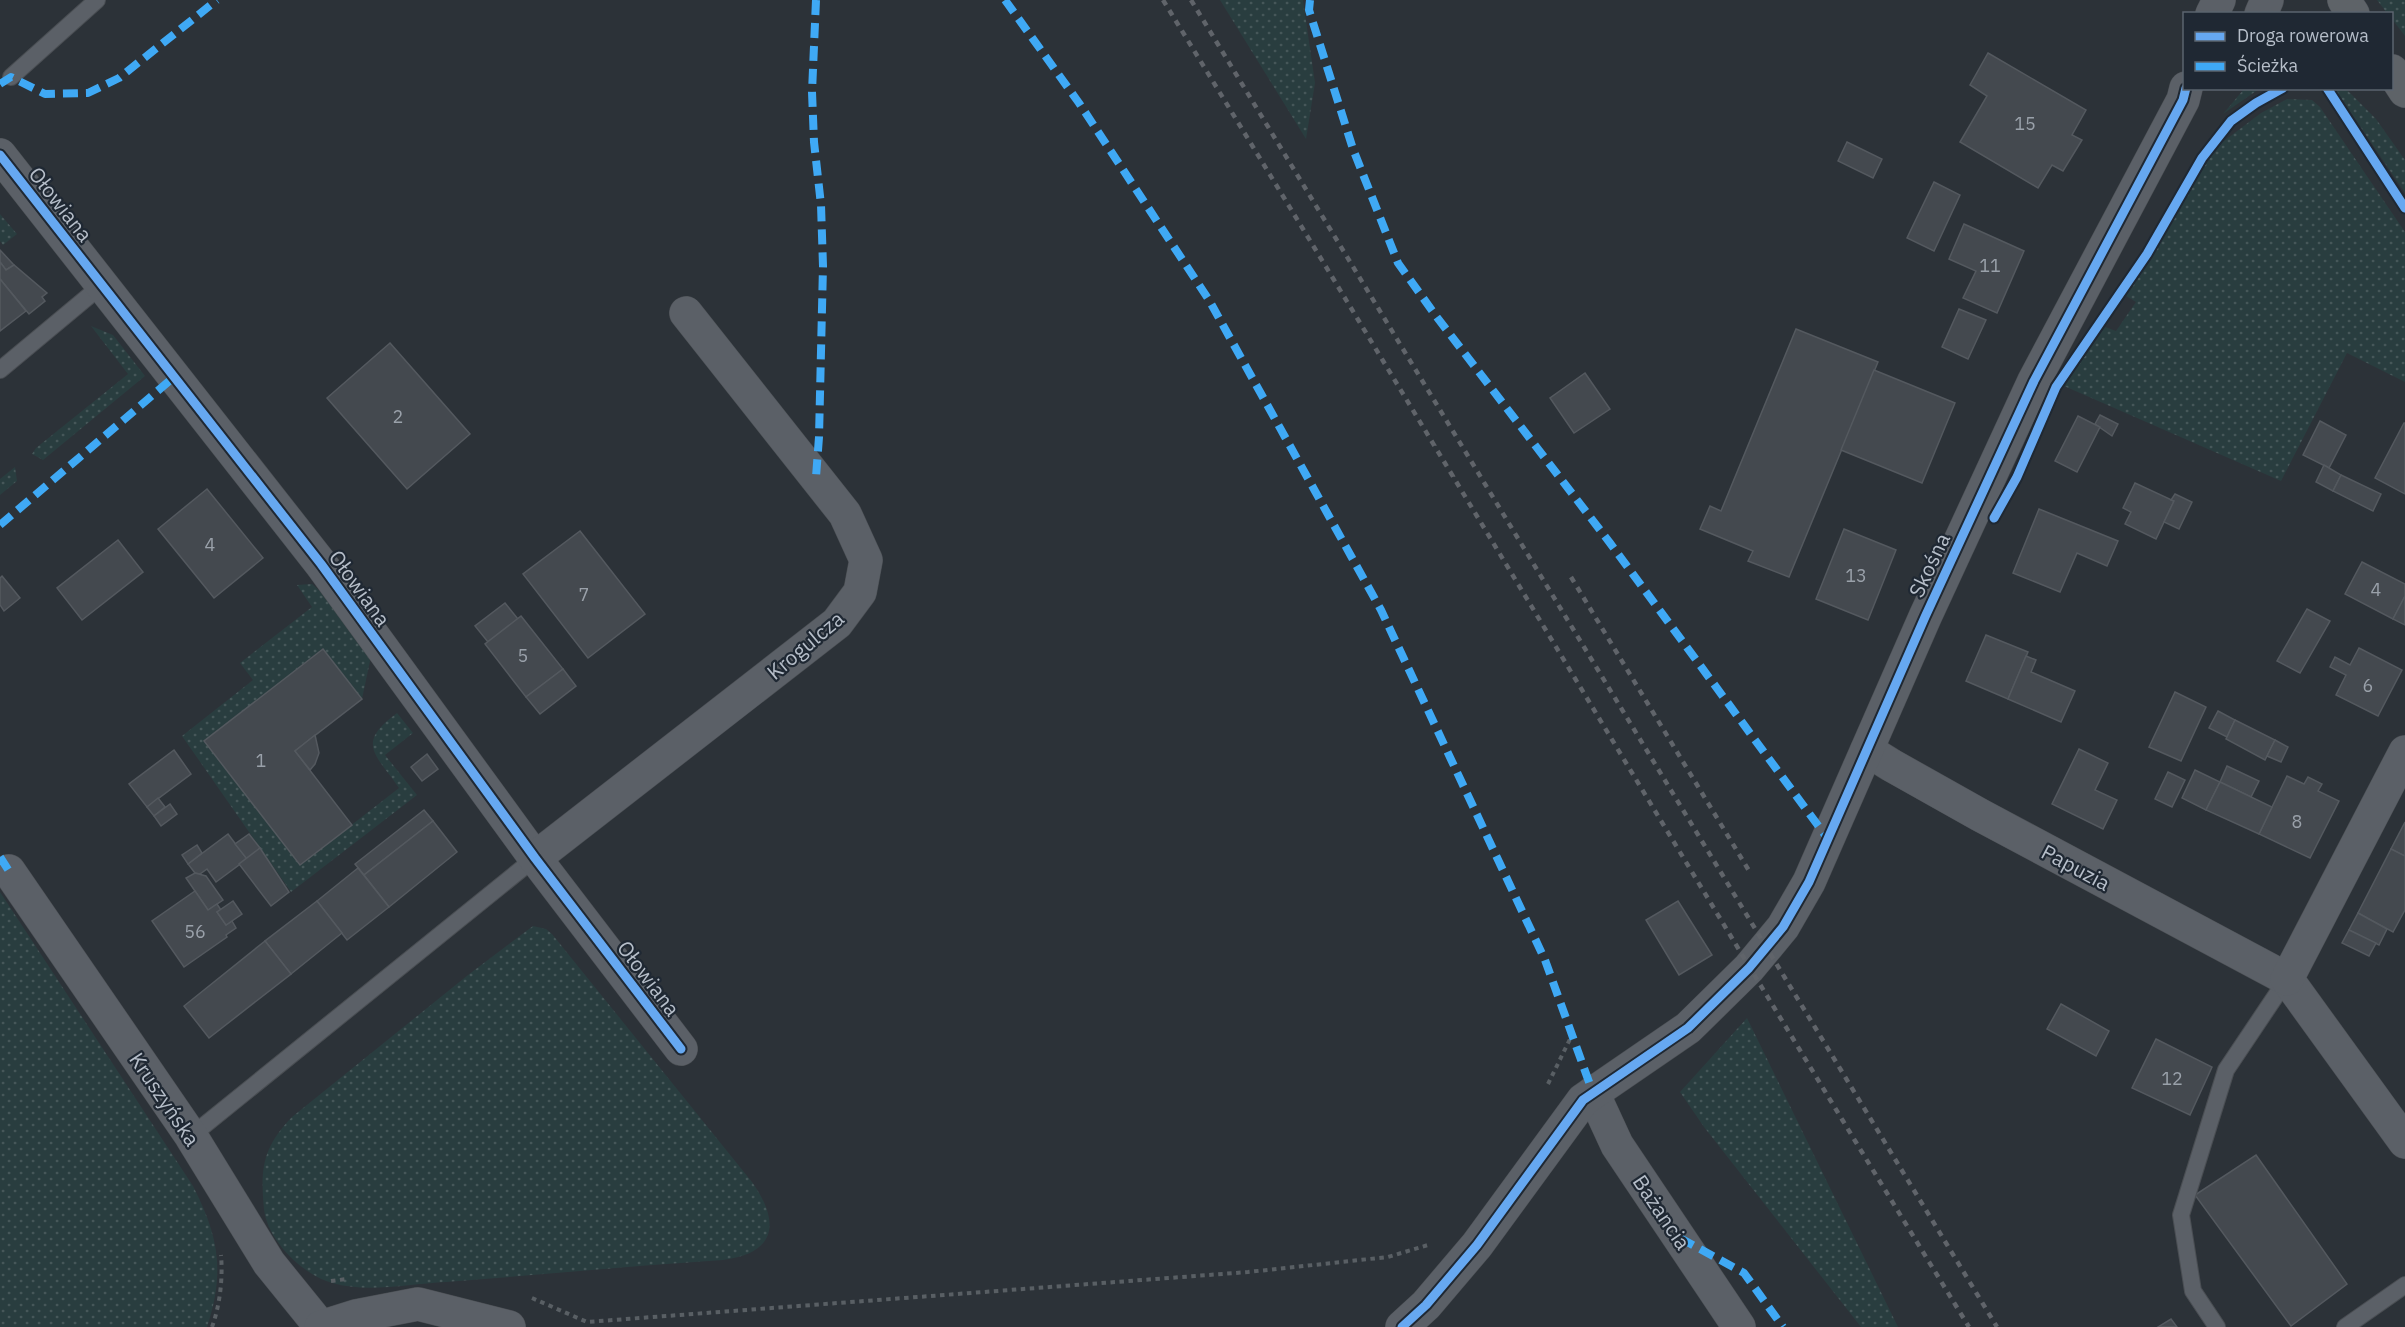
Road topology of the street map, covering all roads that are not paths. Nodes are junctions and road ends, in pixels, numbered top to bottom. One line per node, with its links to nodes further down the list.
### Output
1 (97, 0): 3 (lane)
2 (2393, 74): 4 (main road)
3 (11, 77)
4 (2405, 91)
5 (2188, 92): 10 (street, Skośna)
6 (0, 155): 7 (street, Ołowiana)
7 (102, 285): 9 (lane); 12 (street, Ołowiana)
8 (686, 312): 12 (street, Krogulcza)
9 (0, 370)
10 (1867, 750): 14 (street, Papuzia); 16 (street, Skośna)
11 (2405, 752): 14 (street)
12 (535, 858): 15 (street, Ołowiana); 17 (lane)
13 (9, 871): 17 (street, Kruszyńska)
14 (2288, 979): 18 (street, Papuzia); 24 (lane)
15 (681, 1049)
16 (1588, 1096): 22 (street, Skośna); 23 (street, Bażancia)
17 (191, 1136): 20 (street, Kruszyńska)
18 (2405, 1142)
19 (2405, 1285): 25 (lane)
20 (321, 1327): 21 (street)
21 (509, 1327)
22 (1402, 1327)
23 (1739, 1327)
24 (2217, 1327)
25 (2345, 1327)

